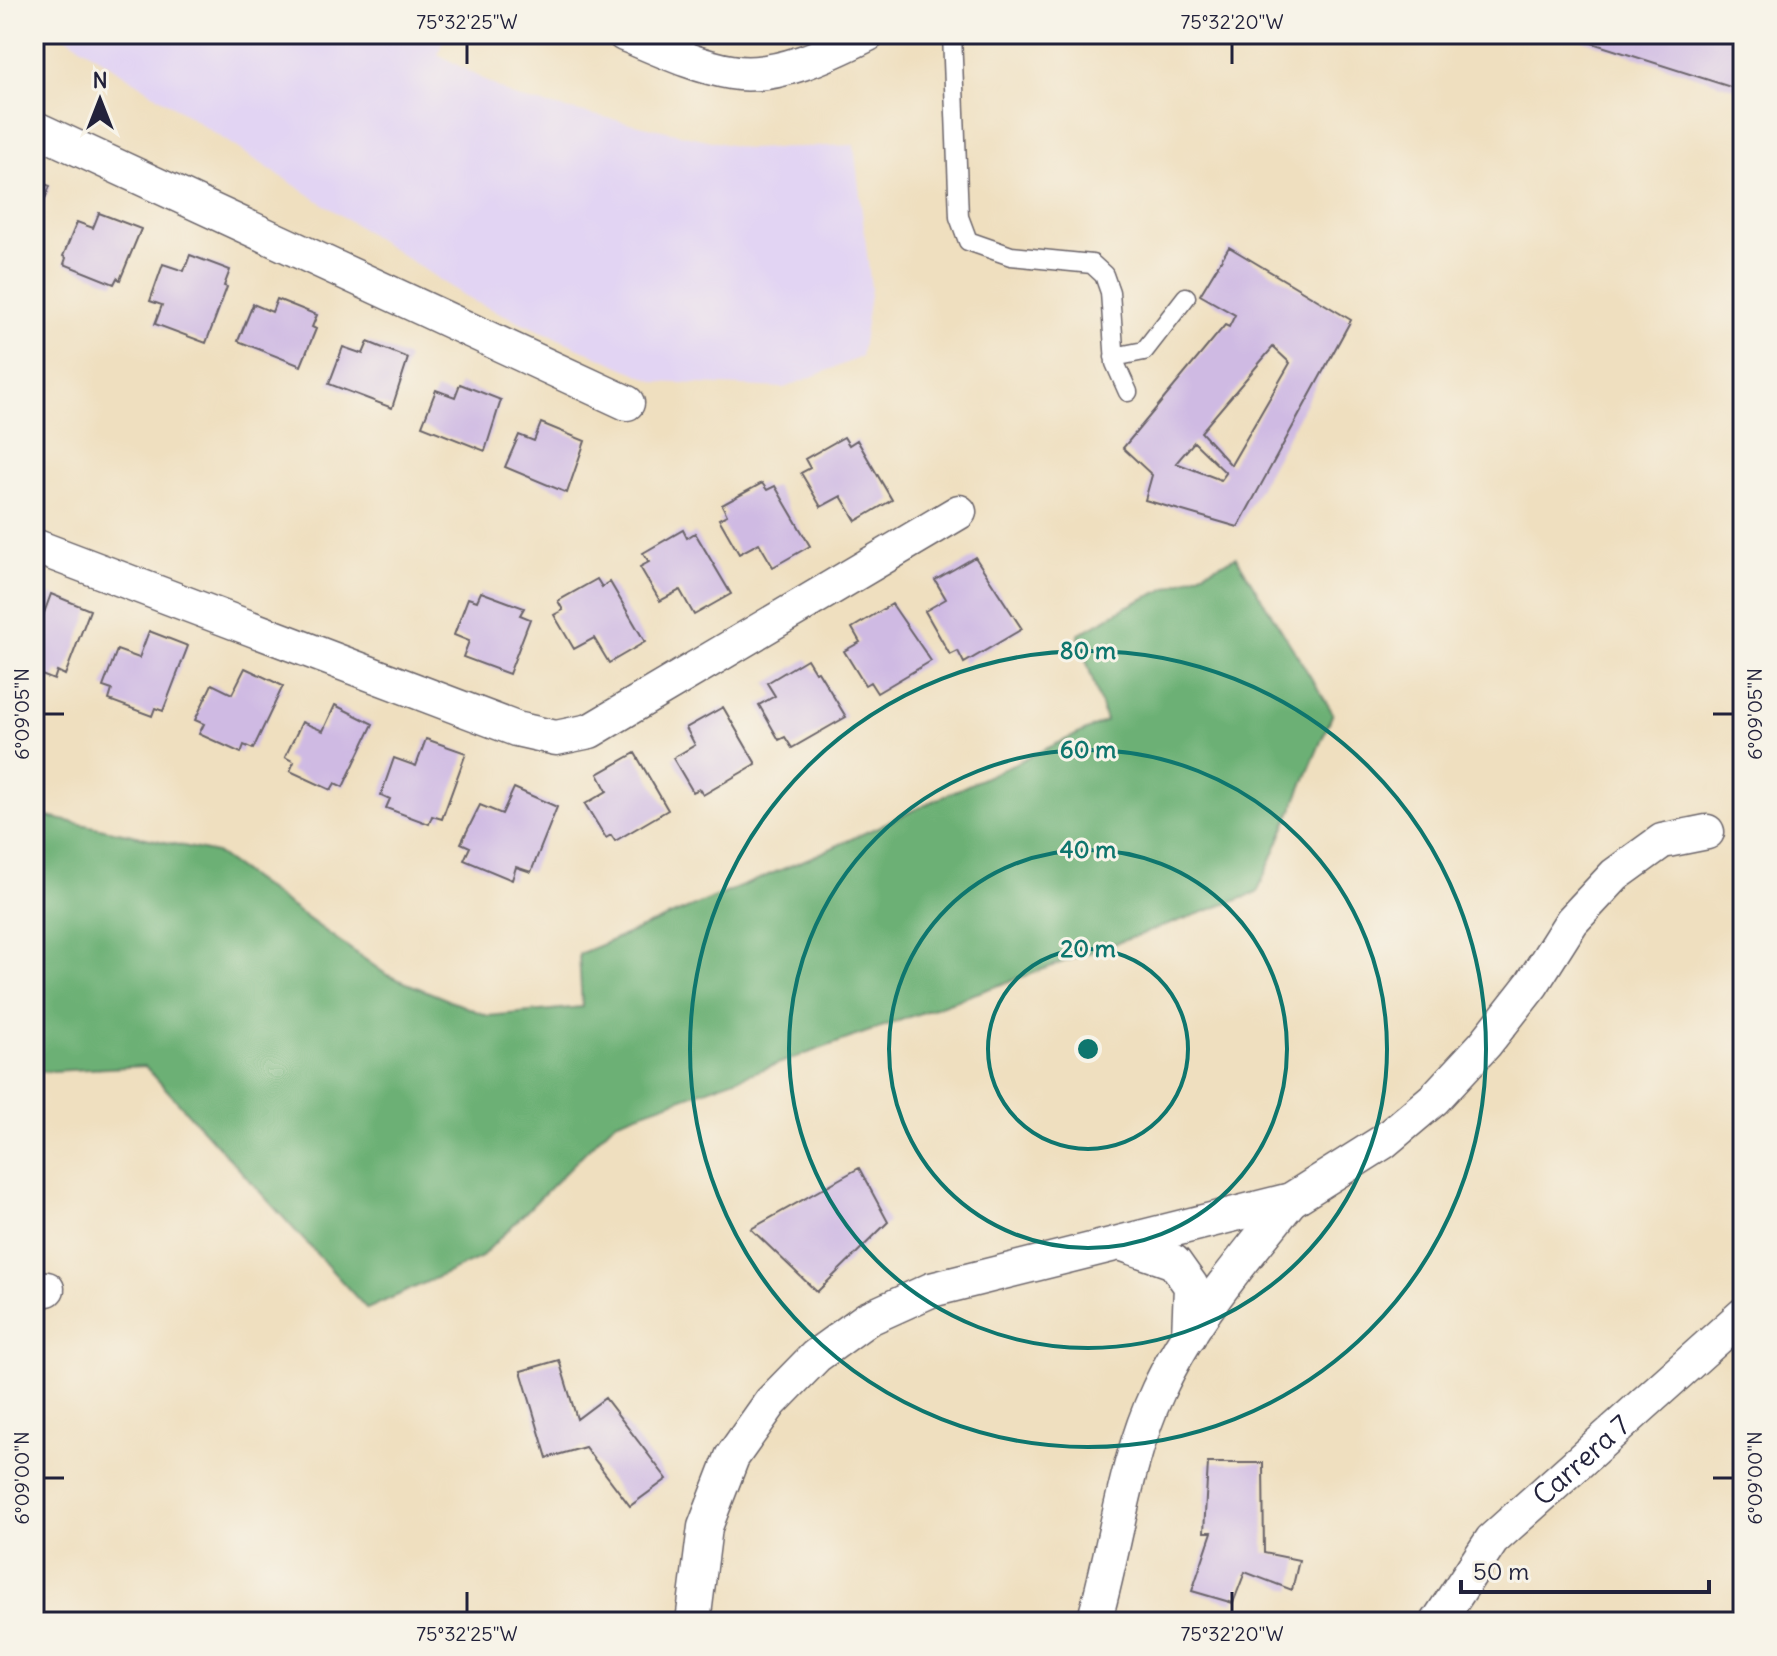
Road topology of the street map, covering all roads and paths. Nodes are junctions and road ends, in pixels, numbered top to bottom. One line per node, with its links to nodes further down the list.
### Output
1 (624, 34): 2 (street)
2 (868, 34)
3 (952, 34): 6 (lane)
4 (34, 128): 8 (street)
5 (1186, 297): 6 (lane)
6 (1114, 357): 7 (lane)
7 (1128, 392)
8 (627, 403)
9 (959, 512): 10 (street)
10 (34, 546)
11 (1707, 832): 12 (street)
12 (1291, 1200): 13 (street); 15 (street)
13 (1123, 1244): 15 (street); 16 (street)
14 (1743, 1315): 18 (street, Carrera 7)
15 (1189, 1336): 17 (street)
16 (693, 1622)
17 (1094, 1622)
18 (1438, 1622)

